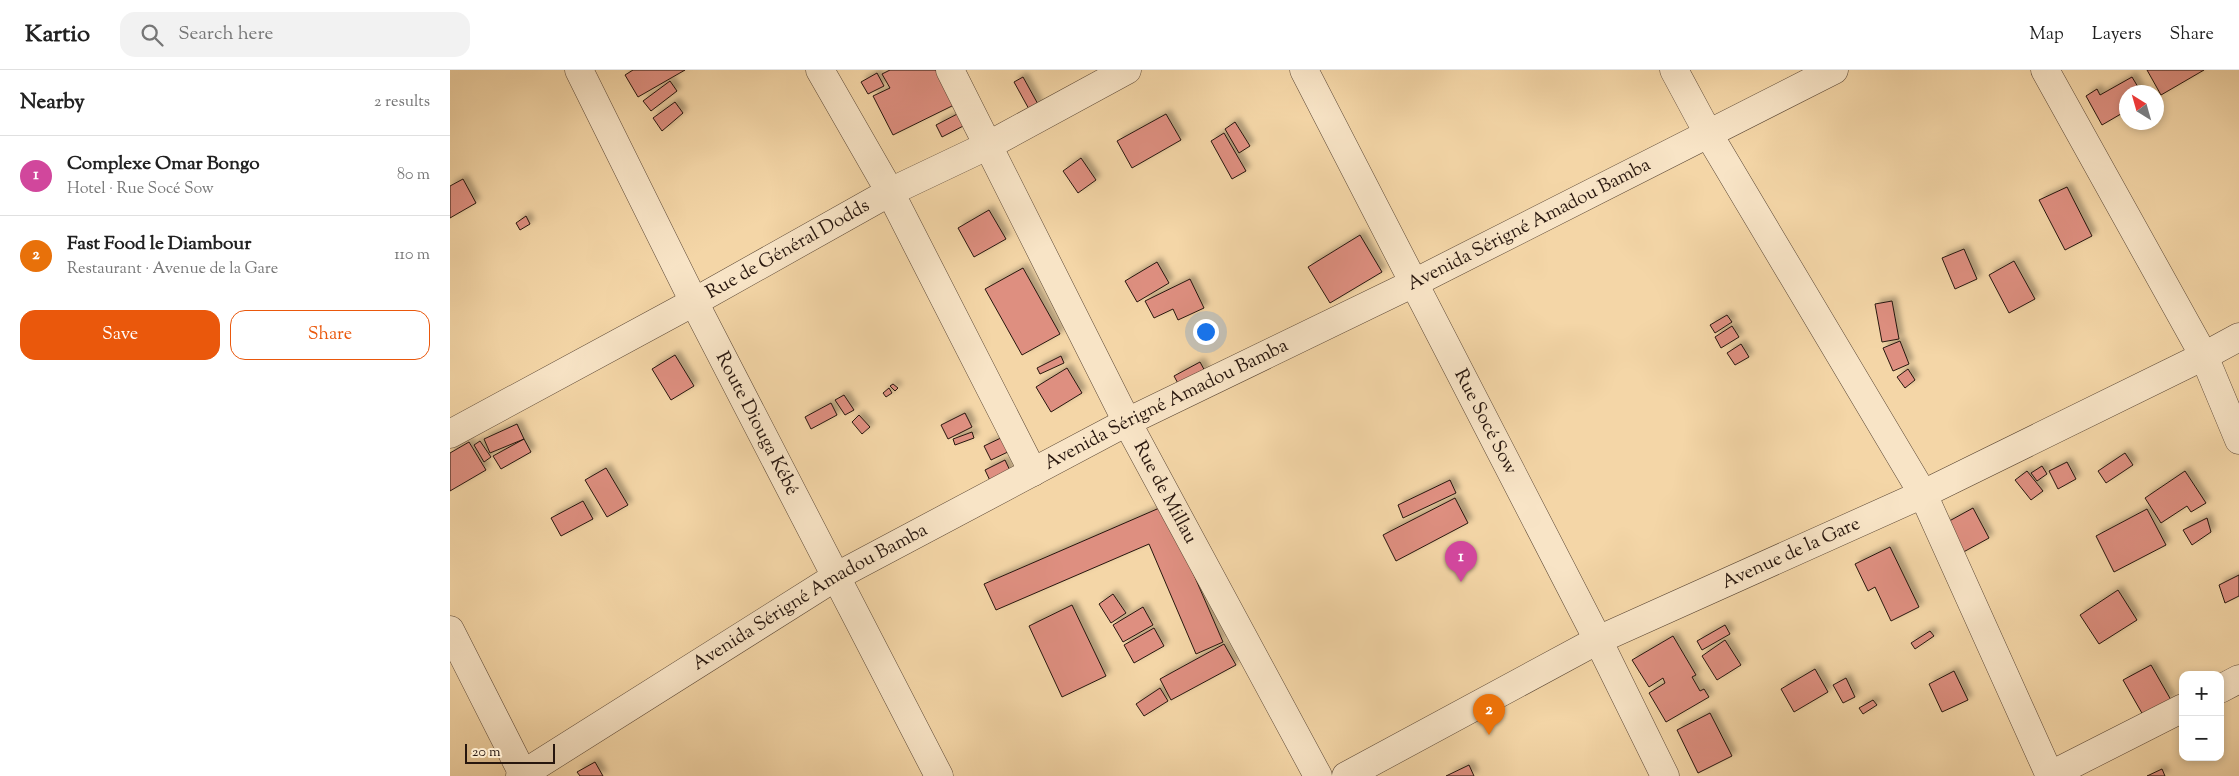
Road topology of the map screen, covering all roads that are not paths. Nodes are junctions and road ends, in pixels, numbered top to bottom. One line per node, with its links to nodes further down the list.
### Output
1 (579, 70): 13 (street, Route Diouga Kébé)
2 (820, 70): 11 (street)
3 (950, 70): 10 (street, Rue de Millau)
4 (1127, 70): 10 (street, Rue de Général Dodds)
5 (1304, 70): 12 (street, Rue Socé Sow)
6 (1674, 70): 9 (street)
7 (1834, 70): 9 (street, Avenida Sérigné Amadou Bamba)
8 (2045, 70): 15 (street)
9 (1709, 135): 12 (street, Avenida Sérigné Amadou Bamba); 20 (street)
10 (989, 145): 11 (street, Rue de Général Dodds); 16 (street, Rue de Millau)
11 (890, 192): 13 (street, Rue de Général Dodds); 19 (street)
12 (1414, 283): 16 (street, Avenida Sérigné Amadou Bamba); 23 (street, Rue Socé Sow)
13 (694, 302): 17 (street, Rue de Général Dodds); 21 (street, Route Diouga Kébé)
14 (2239, 337): 15 (street, Avenue de la Gare)
15 (2204, 356): 18 (street); 20 (street, Avenue de la Gare)
16 (1128, 422): 19 (street, Avenida Sérigné Amadou Bamba); 29 (street, Rue de Millau)
17 (450, 434)
18 (2239, 440)
19 (1033, 472): 21 (street, Avenida Sérigné Amadou Bamba)
20 (1923, 494): 23 (street, Avenue de la Gare); 32 (street)
21 (837, 576): 27 (street, Avenida Sérigné Amadou Bamba); 28 (street, Route Diouga Kébé)
22 (450, 630): 27 (street)
23 (1598, 640): 30 (street, Avenue de la Gare); 31 (street, Rue Socé Sow)
24 (2239, 679): 25 (street)
25 (2224, 687)
26 (2179, 710): 32 (street)
27 (522, 776)
28 (939, 776)
29 (1318, 776)
30 (1346, 776)
31 (1665, 776)
32 (2050, 776)

